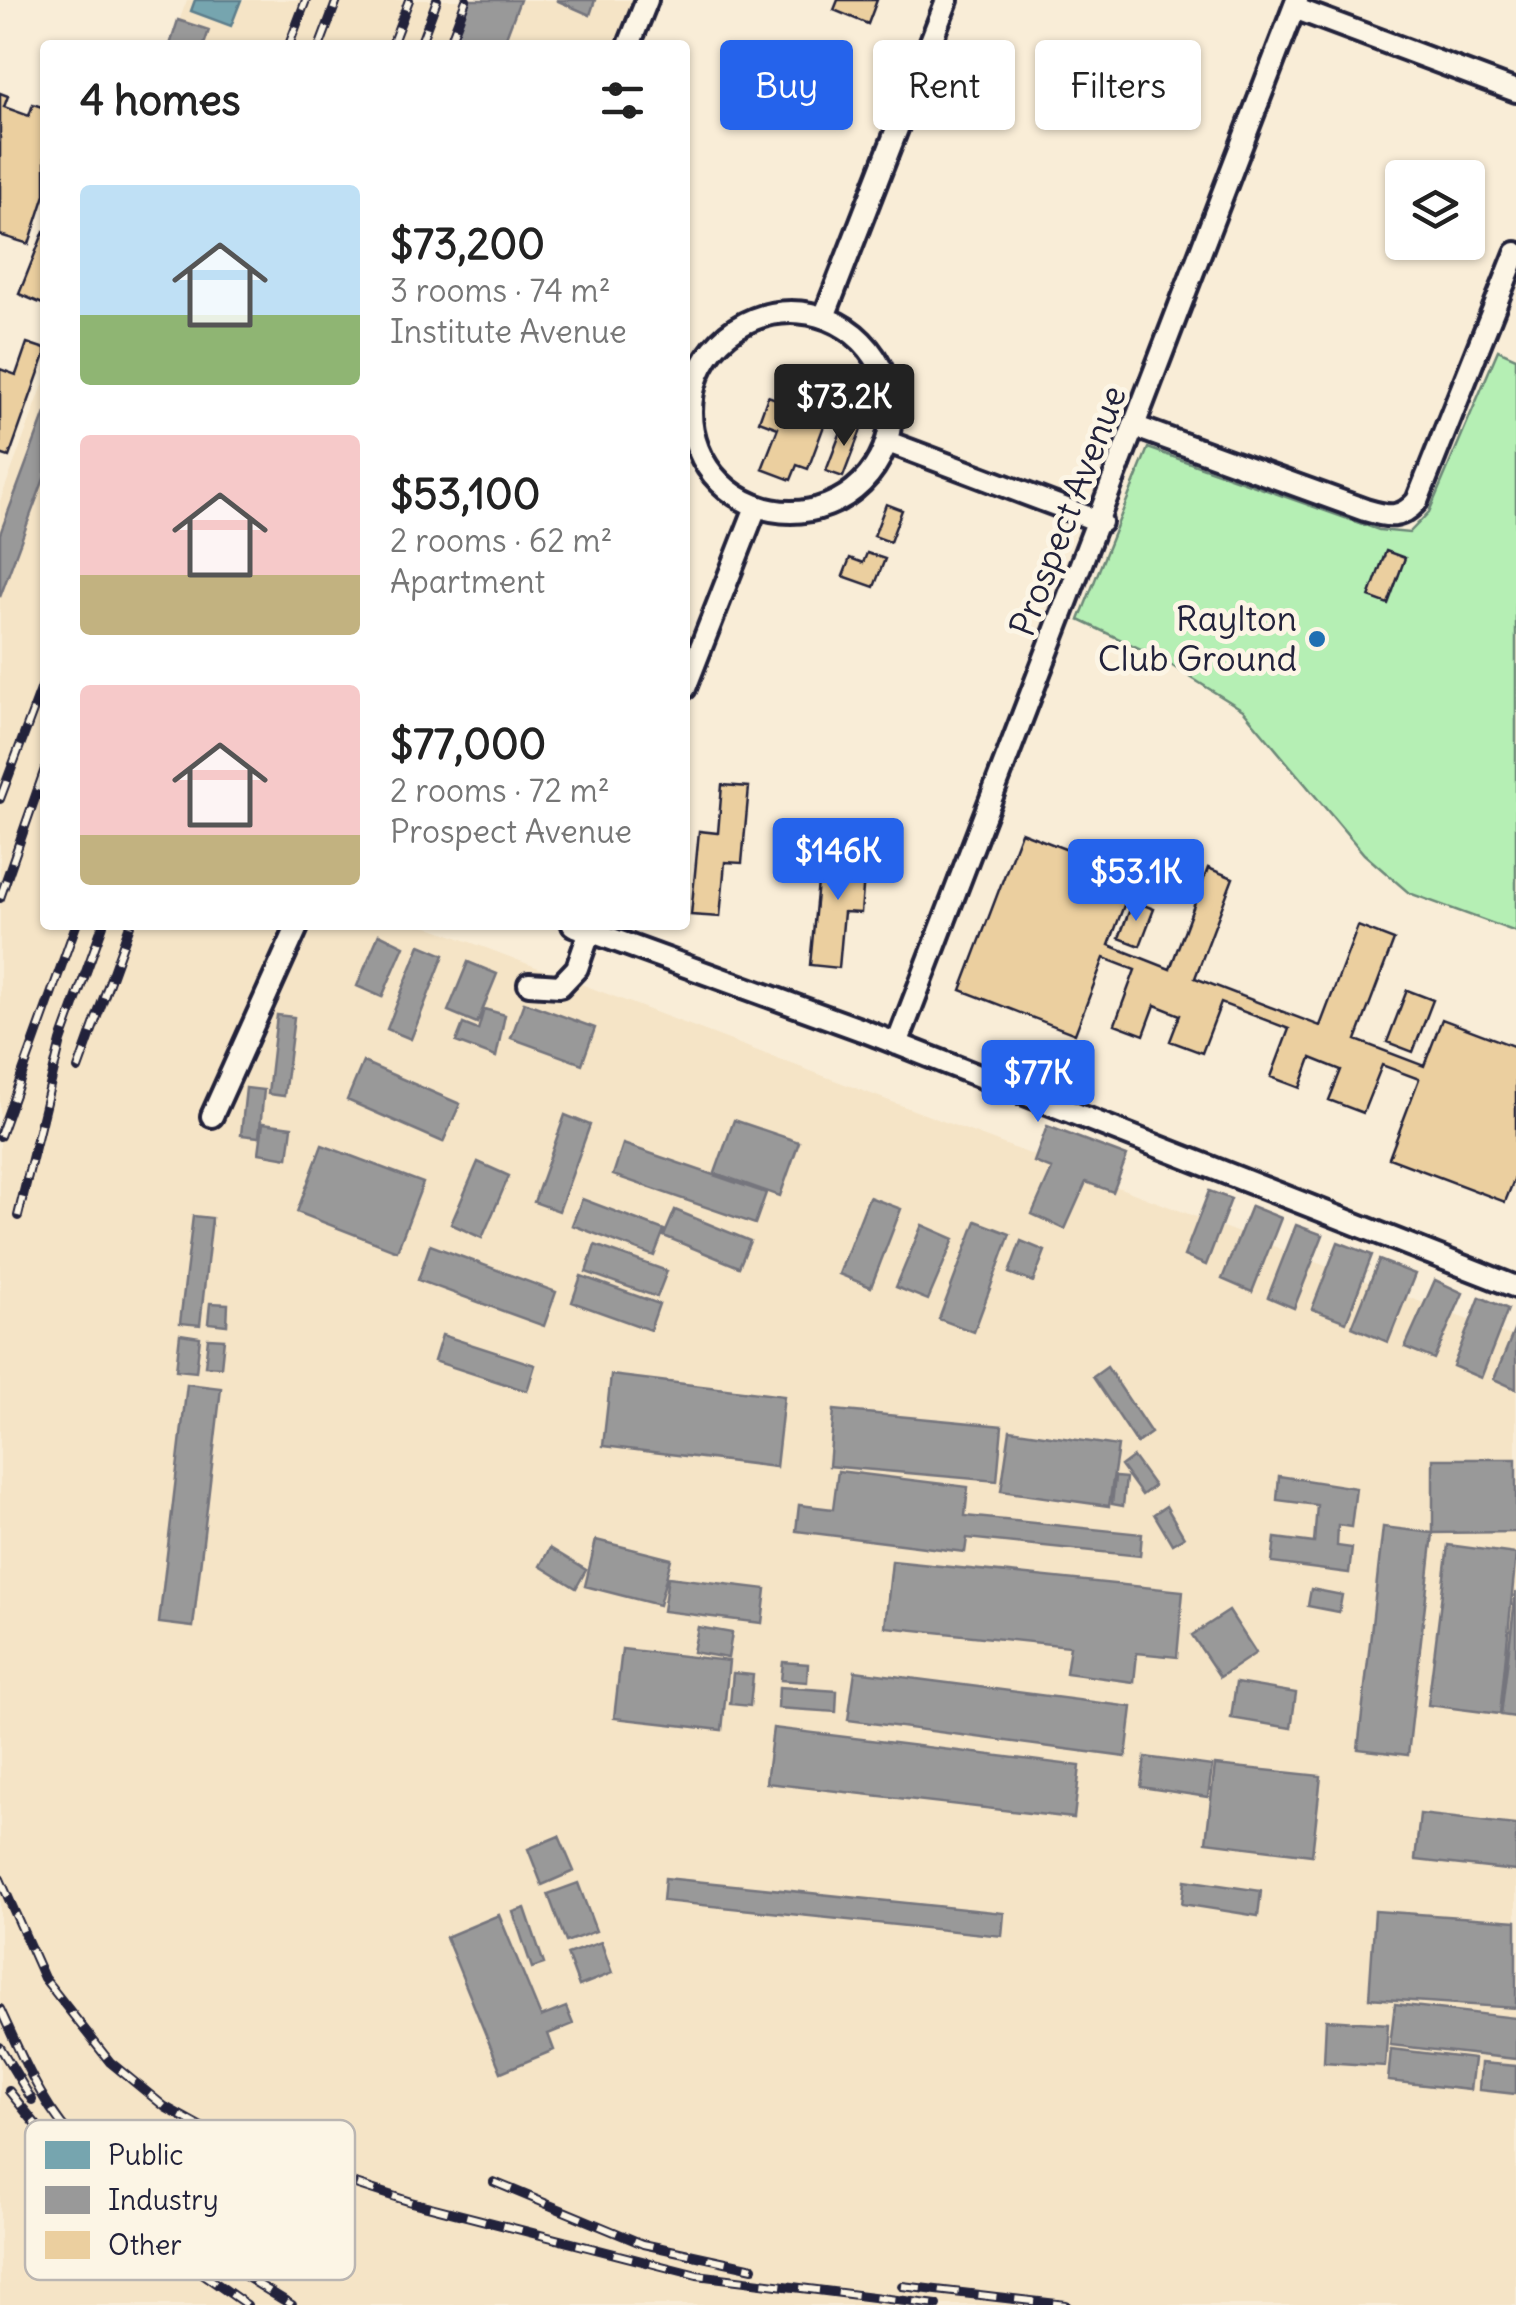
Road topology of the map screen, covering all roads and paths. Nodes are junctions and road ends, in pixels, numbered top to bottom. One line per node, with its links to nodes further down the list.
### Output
1 (647, 0): 4 (street)
2 (947, 0): 7 (street)
3 (1296, 4): 5 (street); 9 (street, Prospect Avenue)
4 (631, 40)
5 (1516, 92)
6 (1516, 253): 9 (street)
7 (824, 316): 8 (street); 10 (street)
8 (694, 363): 11 (street)
9 (1136, 427): 12 (street, Prospect Avenue)
10 (888, 442): 11 (street); 12 (street)
11 (756, 507): 13 (street)
12 (1100, 522): 18 (street, Prospect Avenue)
13 (690, 675)
14 (296, 930): 19 (street)
15 (584, 930): 17 (street)
16 (593, 930): 18 (street)
17 (529, 984)
18 (898, 1044): 20 (street)
19 (212, 1116)
20 (1516, 1287)

